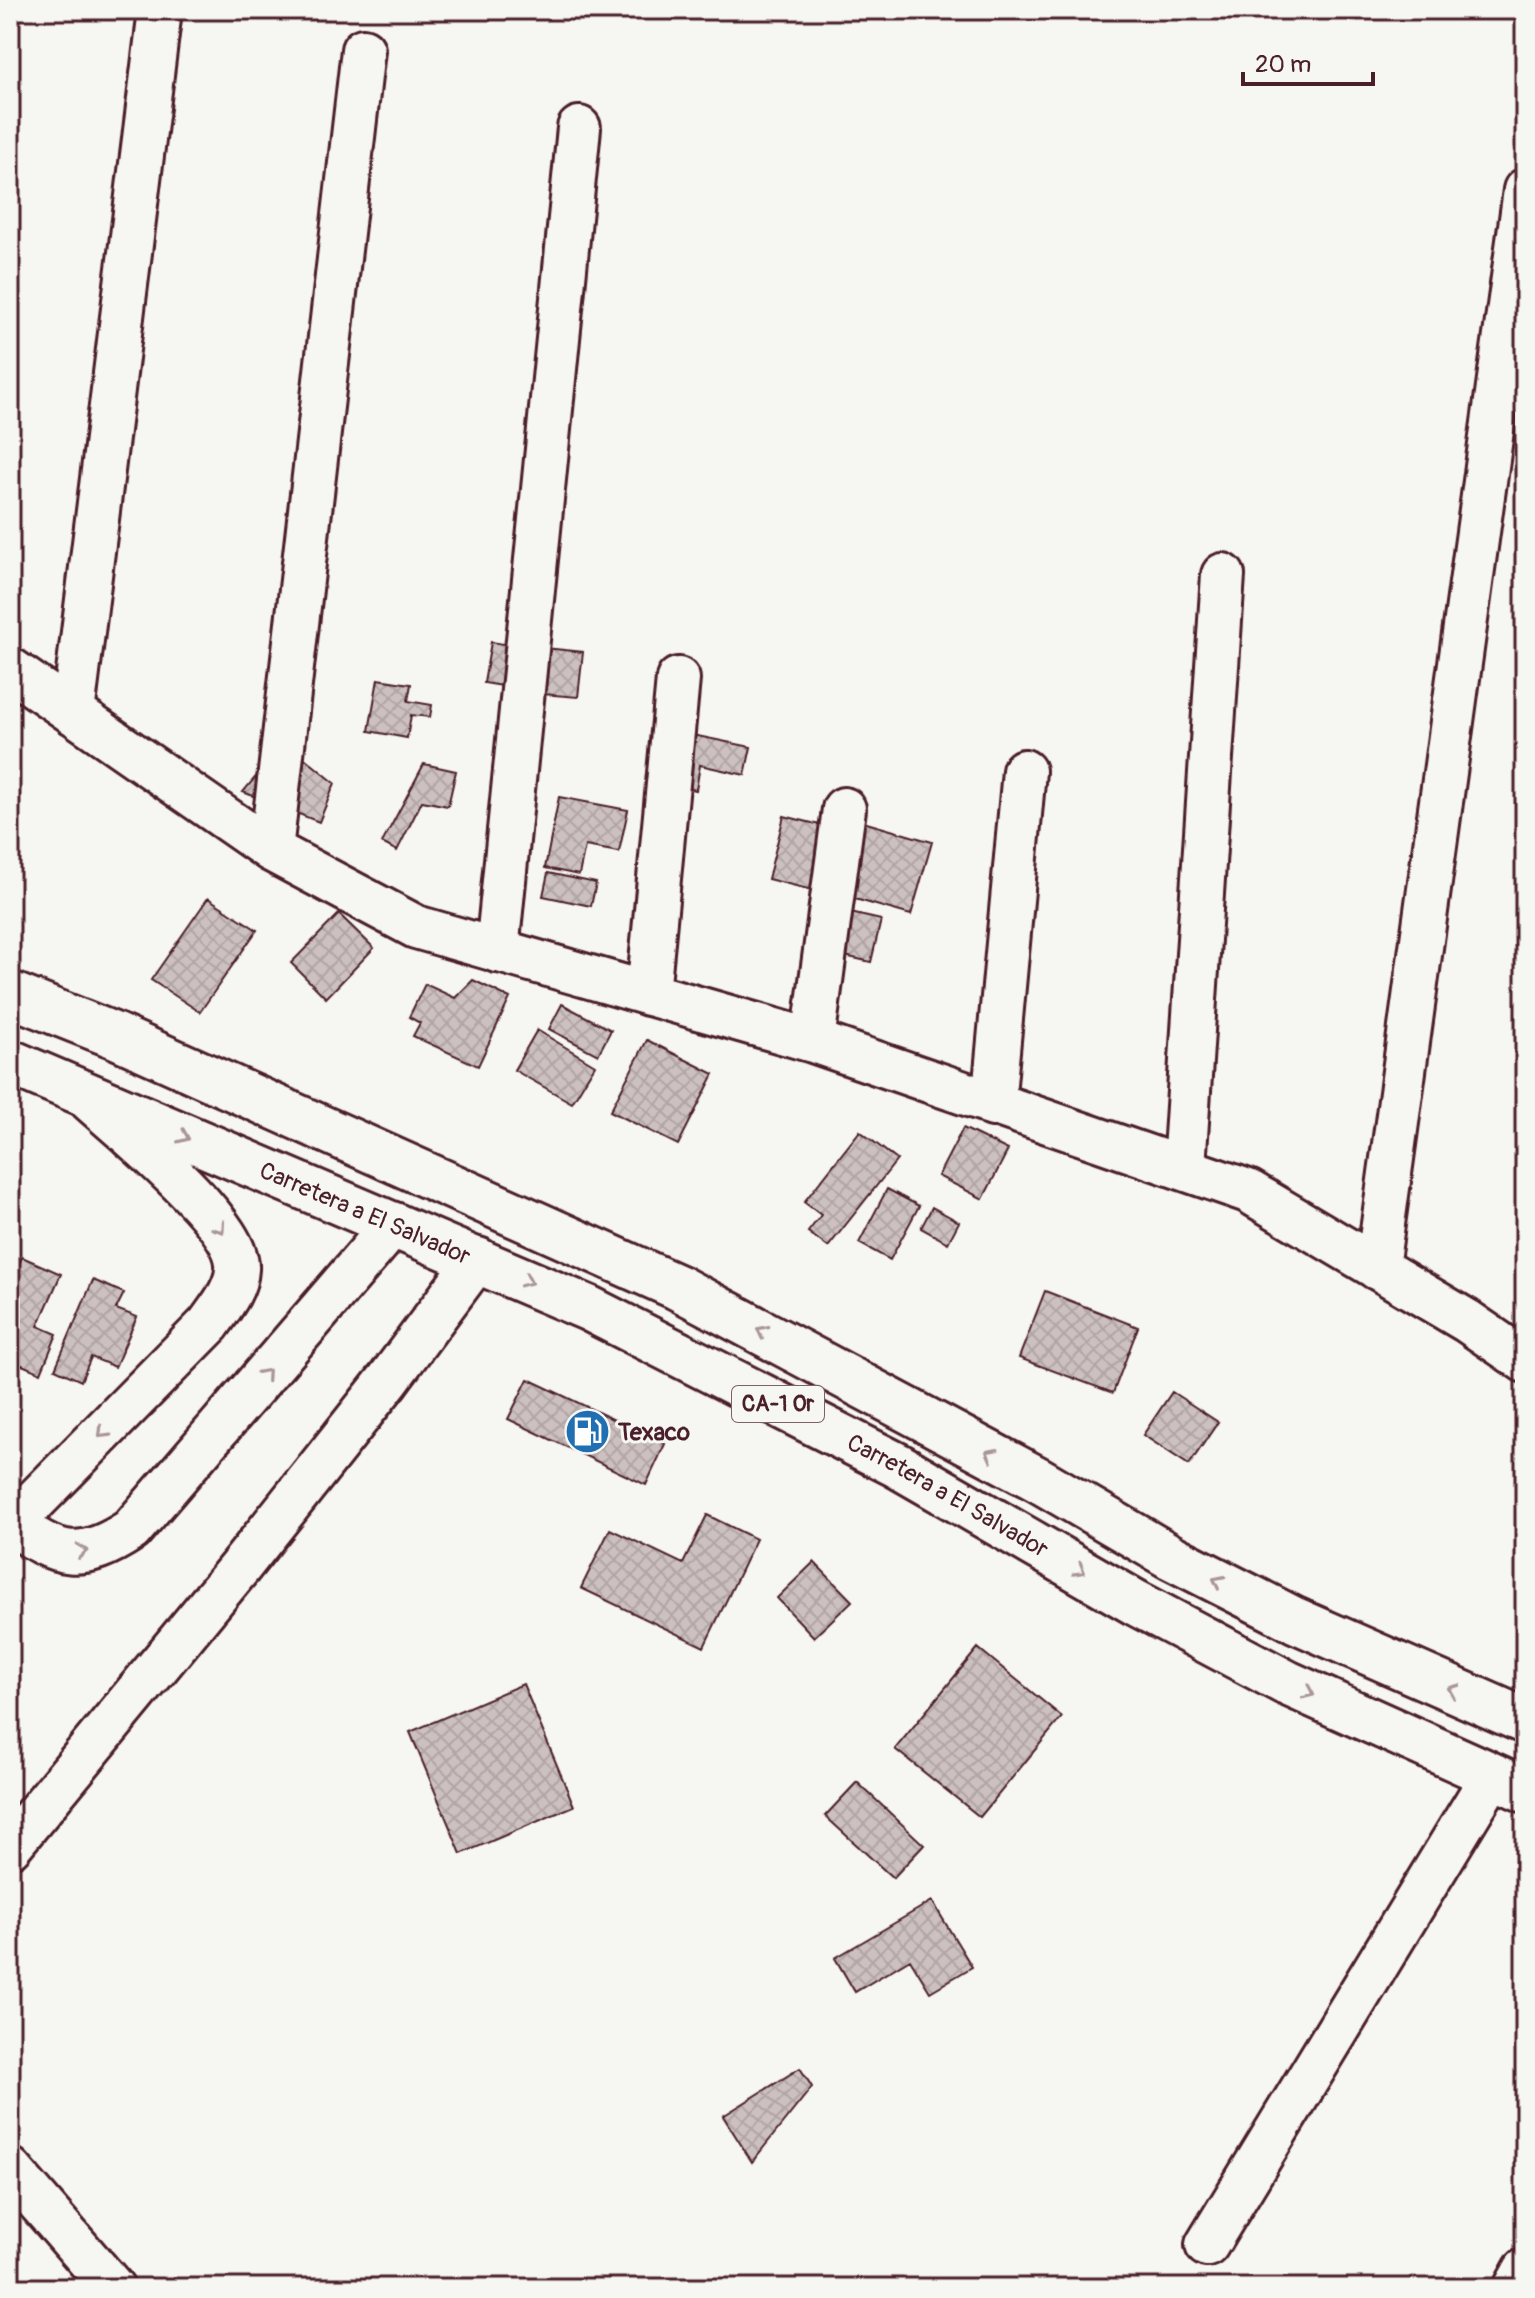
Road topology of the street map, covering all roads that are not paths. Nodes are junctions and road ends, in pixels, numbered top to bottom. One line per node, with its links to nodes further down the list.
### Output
1 (160, 10): 8 (street)
2 (363, 50): 11 (street)
3 (579, 128): 12 (street)
4 (1525, 190): 22 (street)
5 (1223, 575): 19 (street)
6 (10, 669): 8 (street)
7 (678, 679): 14 (street)
8 (73, 713): 11 (street)
9 (1024, 771): 18 (street)
10 (844, 809): 15 (street)
11 (271, 850): 12 (street)
12 (497, 951): 14 (street)
13 (10, 994): 25 (highway, CA-1 Or, one-way to 13)
14 (648, 994): 15 (street)
15 (813, 1041): 18 (street)
16 (10, 1062): 17 (highway, Carretera a El Salvador / CA-1 Or)
17 (85, 1096): 20 (highway, Carretera a El Salvador / CA-1 Or, one-way to 20); 24 (street, one-way to 24)
18 (993, 1105): 19 (street)
19 (1184, 1167): 22 (street)
20 (394, 1224): 21 (highway, Carretera a El Salvador / CA-1 Or); 24 (street, one-way to 20)
21 (478, 1259): 26 (highway, Carretera a El Salvador / CA-1 Or, one-way to 26); 27 (street)
22 (1377, 1268): 23 (street)
23 (1525, 1361)
24 (11, 1524)
25 (1525, 1721)
26 (1509, 1783): 29 (street)
27 (10, 1846)
28 (10, 2169): 31 (street)
29 (1207, 2245)
30 (1525, 2270): 32 (street)
31 (113, 2288)
32 (1515, 2288)

